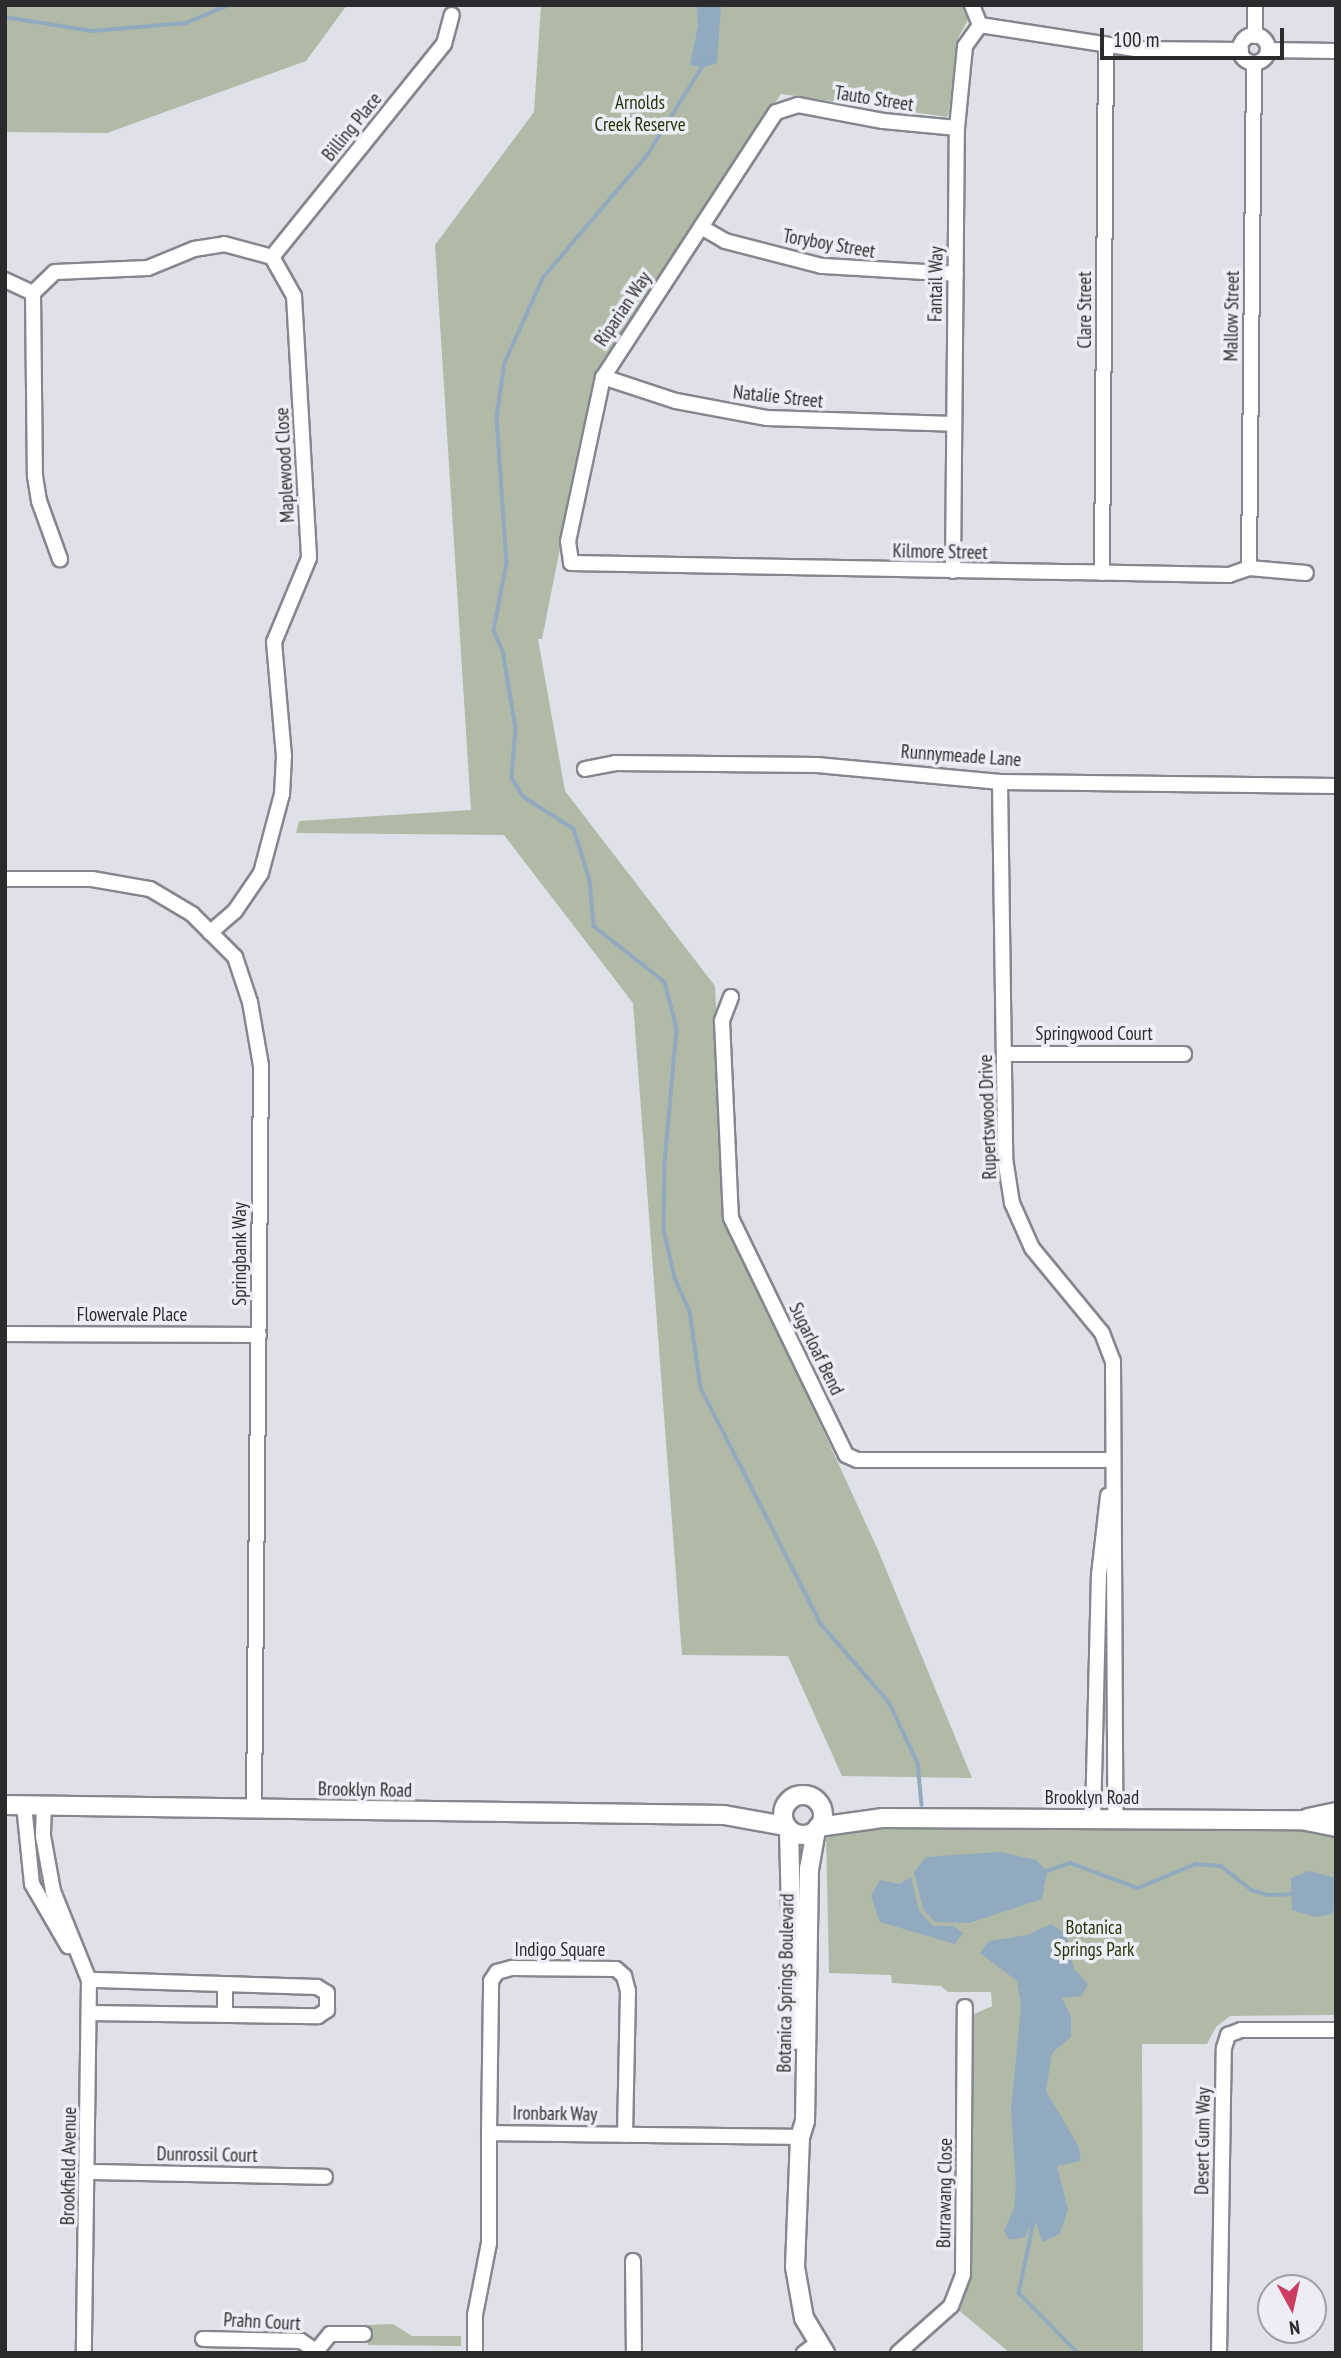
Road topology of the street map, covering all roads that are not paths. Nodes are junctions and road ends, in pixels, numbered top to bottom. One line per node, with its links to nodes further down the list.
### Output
1 (972, 5): 4 (street)
2 (1255, 5): 5 (street)
3 (452, 15): 14 (street, Billing Place)
4 (980, 25): 6 (street); 12 (street, Fantail Way)
5 (1255, 36): 7 (street); 8 (street)
6 (1106, 46): 7 (street); 24 (street, Clare Street)
7 (1241, 50): 10 (street)
8 (1268, 50): 9 (street); 10 (street)
9 (1336, 51)
10 (1254, 63): 22 (street, Mallow Street)
11 (785, 106): 12 (street, Tauto Street); 13 (street, Riparian Way)
12 (957, 128): 15 (street, Fantail Way)
13 (701, 227): 15 (street, Toryboy Street); 18 (street, Riparian Way)
14 (272, 257): 17 (street); 30 (street, Maplewood Close)
15 (956, 274): 19 (street, Fantail Way)
16 (5, 280): 17 (street)
17 (33, 293): 20 (street)
18 (603, 377): 19 (street, Natalie Street); 21 (street, Riparian Way)
19 (954, 424): 23 (street, Fantail Way)
20 (60, 559)
21 (571, 563): 23 (street, Kilmore Street)
22 (1249, 568): 24 (street, Kilmore Street); 25 (street, Kilmore Street)
23 (953, 571): 24 (street, Kilmore Street)
24 (1102, 573)
25 (1306, 573)
26 (585, 769): 27 (street, Runnymeade Lane)
27 (1000, 782): 28 (street, Runnymeade Lane); 32 (street, Rupertswood Drive)
28 (1336, 786)
29 (5, 879): 30 (street, Springbank Way)
30 (210, 933): 35 (street, Springbank Way)
31 (732, 997): 36 (street, Sugarloaf Bend)
32 (1004, 1054): 33 (street, Springwood Court); 36 (street, Rupertswood Drive)
33 (1184, 1054)
34 (5, 1334): 35 (street, Flowervale Place)
35 (259, 1335): 44 (street, Springbank Way)
36 (1113, 1460): 37 (street, Rupertswood Drive); 38 (street, Rupertswood Drive)
37 (1097, 1666): 38 (street); 48 (street, Rupertswood Drive)
38 (1115, 1666): 49 (street, Rupertswood Drive)
39 (811, 1798): 40 (street); 47 (street, Brooklyn Road); 53 (street)
40 (789, 1801): 46 (street, Brooklyn Road); 52 (street)
41 (5, 1805): 42 (street, Brooklyn Road)
42 (24, 1805): 43 (street, Brooklyn Road); 55 (street)
43 (44, 1805): 44 (street, Brooklyn Road); 54 (street, Brookfield Avenue)
44 (254, 1809): 46 (street, Brooklyn Road)
45 (1336, 1812): 50 (street, Brooklyn Road)
46 (723, 1815): 52 (street, Brooklyn Road)
47 (883, 1818): 48 (street, Brooklyn Road); 53 (street, Brooklyn Road)
48 (1093, 1819): 49 (street, Brooklyn Road)
49 (1115, 1819): 50 (street, Brooklyn Road)
50 (1301, 1820): 51 (street, Brooklyn Road)
51 (1336, 1827)
52 (788, 1828): 53 (street); 64 (street, Botanica Springs Boulevard)
53 (817, 1828): 64 (street, Botanica Springs Boulevard)
54 (45, 1859): 55 (street); 56 (street, Brookfield Avenue)
55 (27, 1864): 56 (street)
56 (89, 1980): 57 (street); 59 (street, Brookfield Avenue)
57 (225, 1986): 60 (street); 60 (street)
58 (965, 2007): 75 (street, Burrawang Close)
59 (89, 2014): 60 (street); 65 (street, Brookfield Avenue)
60 (225, 2015)
61 (1335, 2031): 76 (street, Desert Gum Way)
62 (489, 2133): 63 (street, Ironbark Way); 63 (street, Indigo Square); 73 (street, Ironbark Way)
63 (625, 2135): 64 (street, Ironbark Way)
64 (800, 2137): 70 (street, Botanica Springs Boulevard)
65 (88, 2172): 66 (street, Dunrossil Court); 72 (street, Brookfield Avenue)
66 (325, 2177)
67 (633, 2260): 74 (street)
68 (364, 2334): 71 (street, Prahn Court)
69 (203, 2339): 71 (street, Prahn Court)
70 (815, 2350)
71 (319, 2351)
72 (84, 2353)
73 (475, 2353)
74 (634, 2353)
75 (898, 2353)
76 (1219, 2353)

